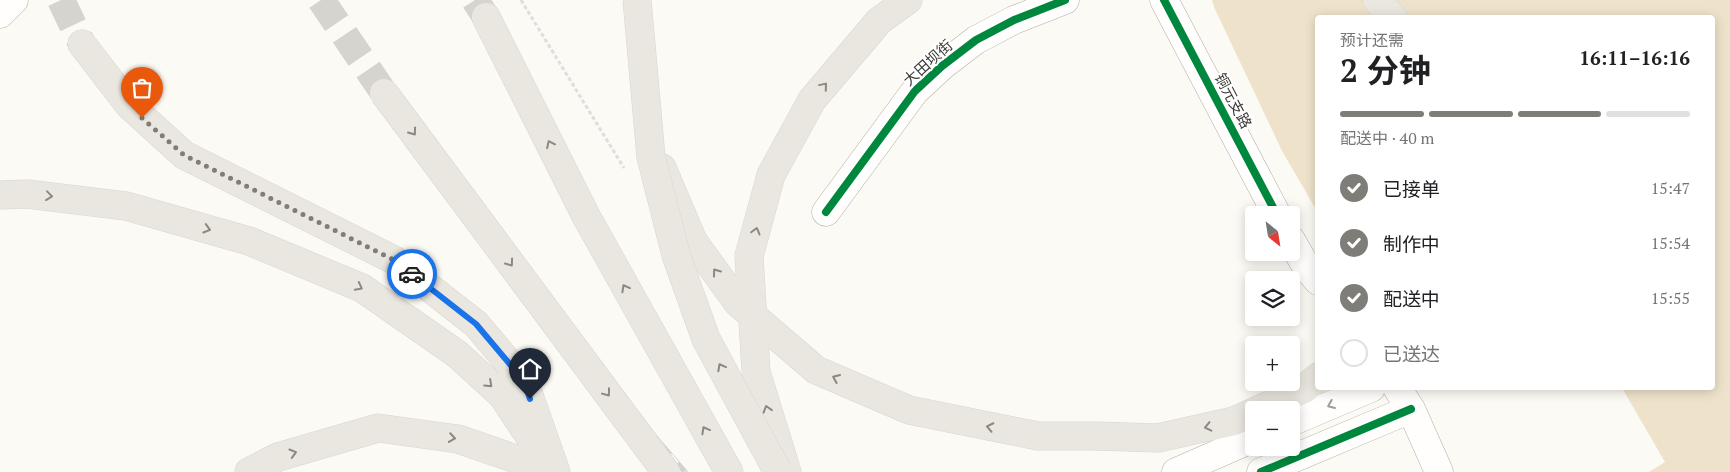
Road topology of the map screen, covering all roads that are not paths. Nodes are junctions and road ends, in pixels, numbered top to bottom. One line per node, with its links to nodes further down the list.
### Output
1 (14, 0): 8 (street)
2 (638, 0): 29 (main road, one-way to 2, bridge)
3 (644, 0): 22 (main road, one-way to 3, bridge)
4 (908, 0): 30 (main road, one-way to 4)
5 (1065, 0): 15 (street, 大田坝街)
6 (1164, 0): 14 (street, 铜元支路)
7 (1377, 0): 9 (main road)
8 (0, 14)
9 (1390, 15)
10 (486, 17): 28 (main road, one-way to 10)
11 (82, 44): 26 (main road)
12 (384, 93): 27 (main road, one-way to 27, bridge)
13 (0, 195): 26 (main road, one-way to 26)
14 (1272, 206)
15 (826, 212)
16 (1300, 256): 17 (street)
17 (1315, 278)
18 (1315, 380): 21 (main road)
19 (1366, 390): 23 (street, one-way to 23)
20 (1404, 398): 32 (street); 33 (street)
21 (1278, 401)
22 (1245, 416)
23 (1300, 418)
24 (1245, 442): 31 (street)
25 (249, 472): 26 (main road, one-way to 26)
26 (553, 472)
27 (666, 472)
28 (729, 472)
29 (778, 472)
30 (786, 472)
31 (1176, 472)
32 (1261, 472)
33 (1439, 472)

